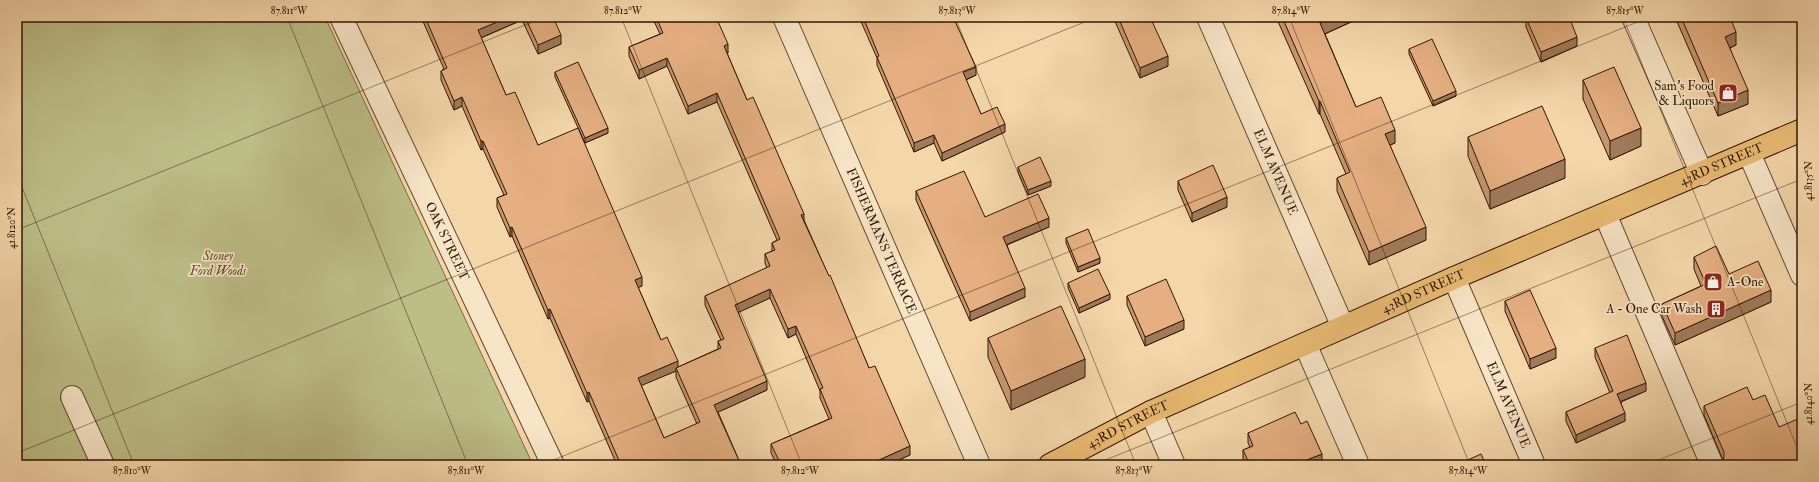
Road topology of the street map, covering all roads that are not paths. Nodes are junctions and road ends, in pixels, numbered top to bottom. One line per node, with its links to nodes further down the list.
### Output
1 (341, 17): 16 (street, OAK STREET)
2 (784, 17): 17 (street, FISHERMANS TERRACE)
3 (1208, 17): 11 (street, ELM AVENUE)
4 (1633, 17): 7 (street)
5 (1802, 130): 6 (main road, 43RD STREET)
6 (1749, 153): 7 (main road, 43RD STREET); 9 (street)
7 (1702, 174): 8 (main road, 43RD STREET)
8 (1605, 214): 10 (main road, 43RD STREET); 22 (street)
9 (1802, 275)
10 (1454, 278): 11 (main road, 43RD STREET); 21 (street, ELM AVENUE)
11 (1343, 327): 12 (main road, 43RD STREET)
12 (1305, 344): 14 (main road, 43RD STREET); 20 (street)
13 (72, 397): 15 (street)
14 (1151, 412): 18 (main road, 43RD STREET); 19 (street)
15 (103, 465)
16 (553, 465)
17 (980, 465)
18 (1050, 465)
19 (1174, 465)
20 (1358, 465)
21 (1534, 465)
22 (1712, 465)

